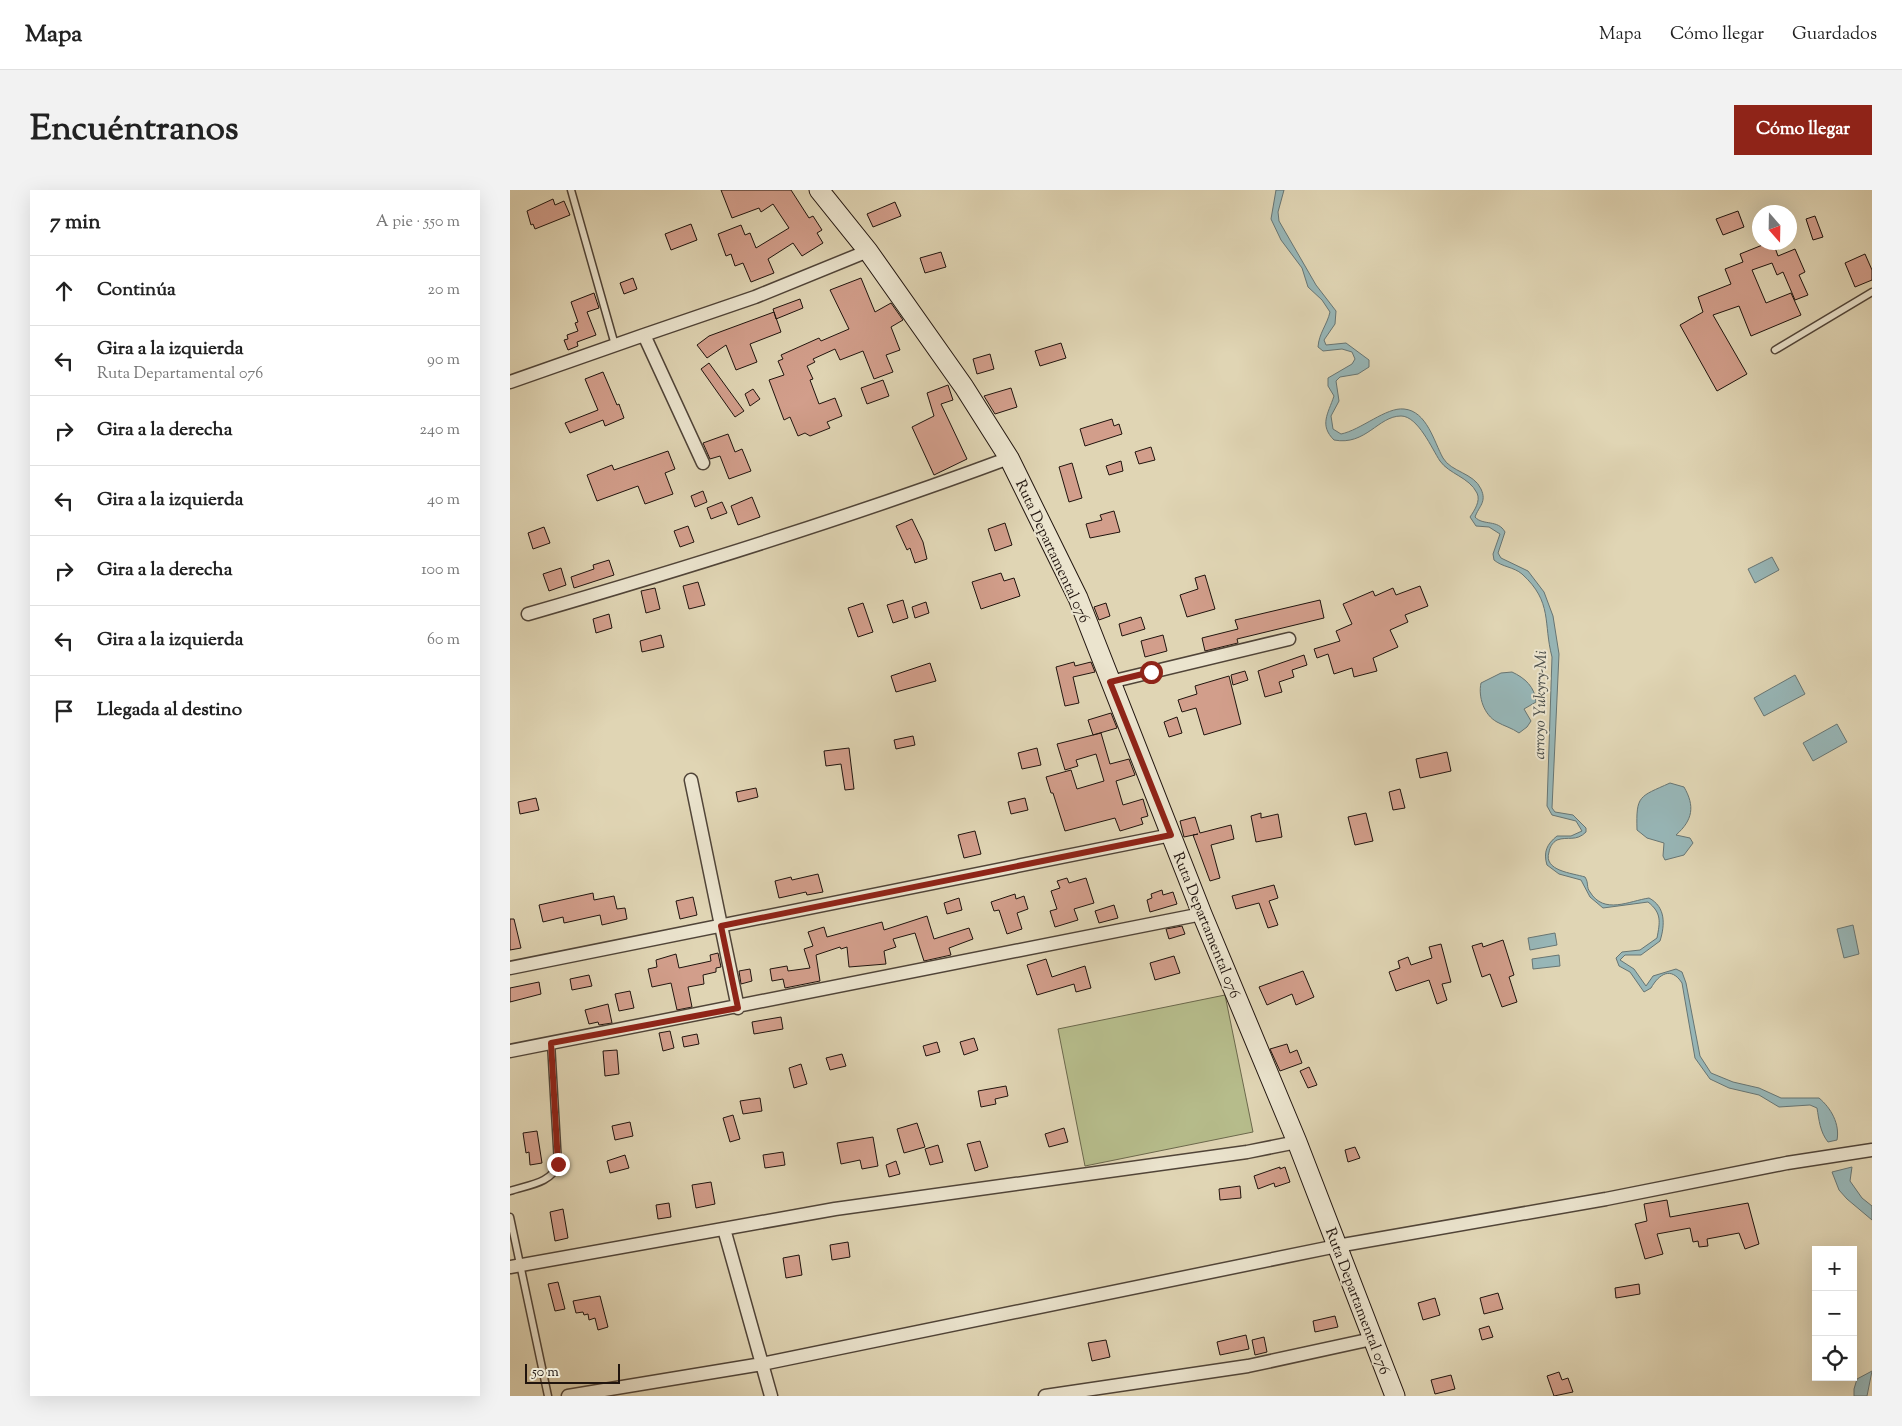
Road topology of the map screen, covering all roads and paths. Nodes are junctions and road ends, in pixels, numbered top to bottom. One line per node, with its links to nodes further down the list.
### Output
1 (571, 190): 6 (lane)
2 (820, 190): 3 (main road, Ruta Departamental 076)
3 (868, 251): 5 (street); 9 (main road, Ruta Departamental 076)
4 (1872, 292): 7 (lane)
5 (644, 335): 6 (street); 10 (street)
6 (615, 345): 8 (street)
7 (1775, 350)
8 (510, 382)
9 (1009, 458): 11 (street); 13 (main road, Ruta Departamental 076)
10 (703, 463)
11 (528, 614)
12 (1289, 639): 13 (street)
13 (1110, 682): 15 (main road, Ruta Departamental 076)
14 (692, 780): 17 (street)
15 (1171, 835): 16 (main road, Ruta Departamental 076); 17 (street)
16 (1202, 914): 19 (street); 22 (main road, Ruta Departamental 076)
17 (721, 926): 18 (street); 19 (street)
18 (510, 968)
19 (738, 1008): 20 (street)
20 (551, 1043): 21 (street); 24 (lane)
21 (510, 1051)
22 (1297, 1142): 26 (street); 27 (main road, Ruta Departamental 076)
23 (1872, 1150): 27 (street)
24 (510, 1191)
25 (510, 1217): 28 (lane)
26 (724, 1230): 28 (street); 30 (street)
27 (1337, 1246): 29 (main road, Ruta Departamental 076); 30 (street)
28 (516, 1266): 31 (lane)
29 (1372, 1339): 34 (street); 35 (main road, Ruta Departamental 076)
30 (762, 1364): 32 (street); 33 (street)
31 (548, 1396)
32 (568, 1396)
33 (771, 1396)
34 (1045, 1396)
35 (1395, 1396)

